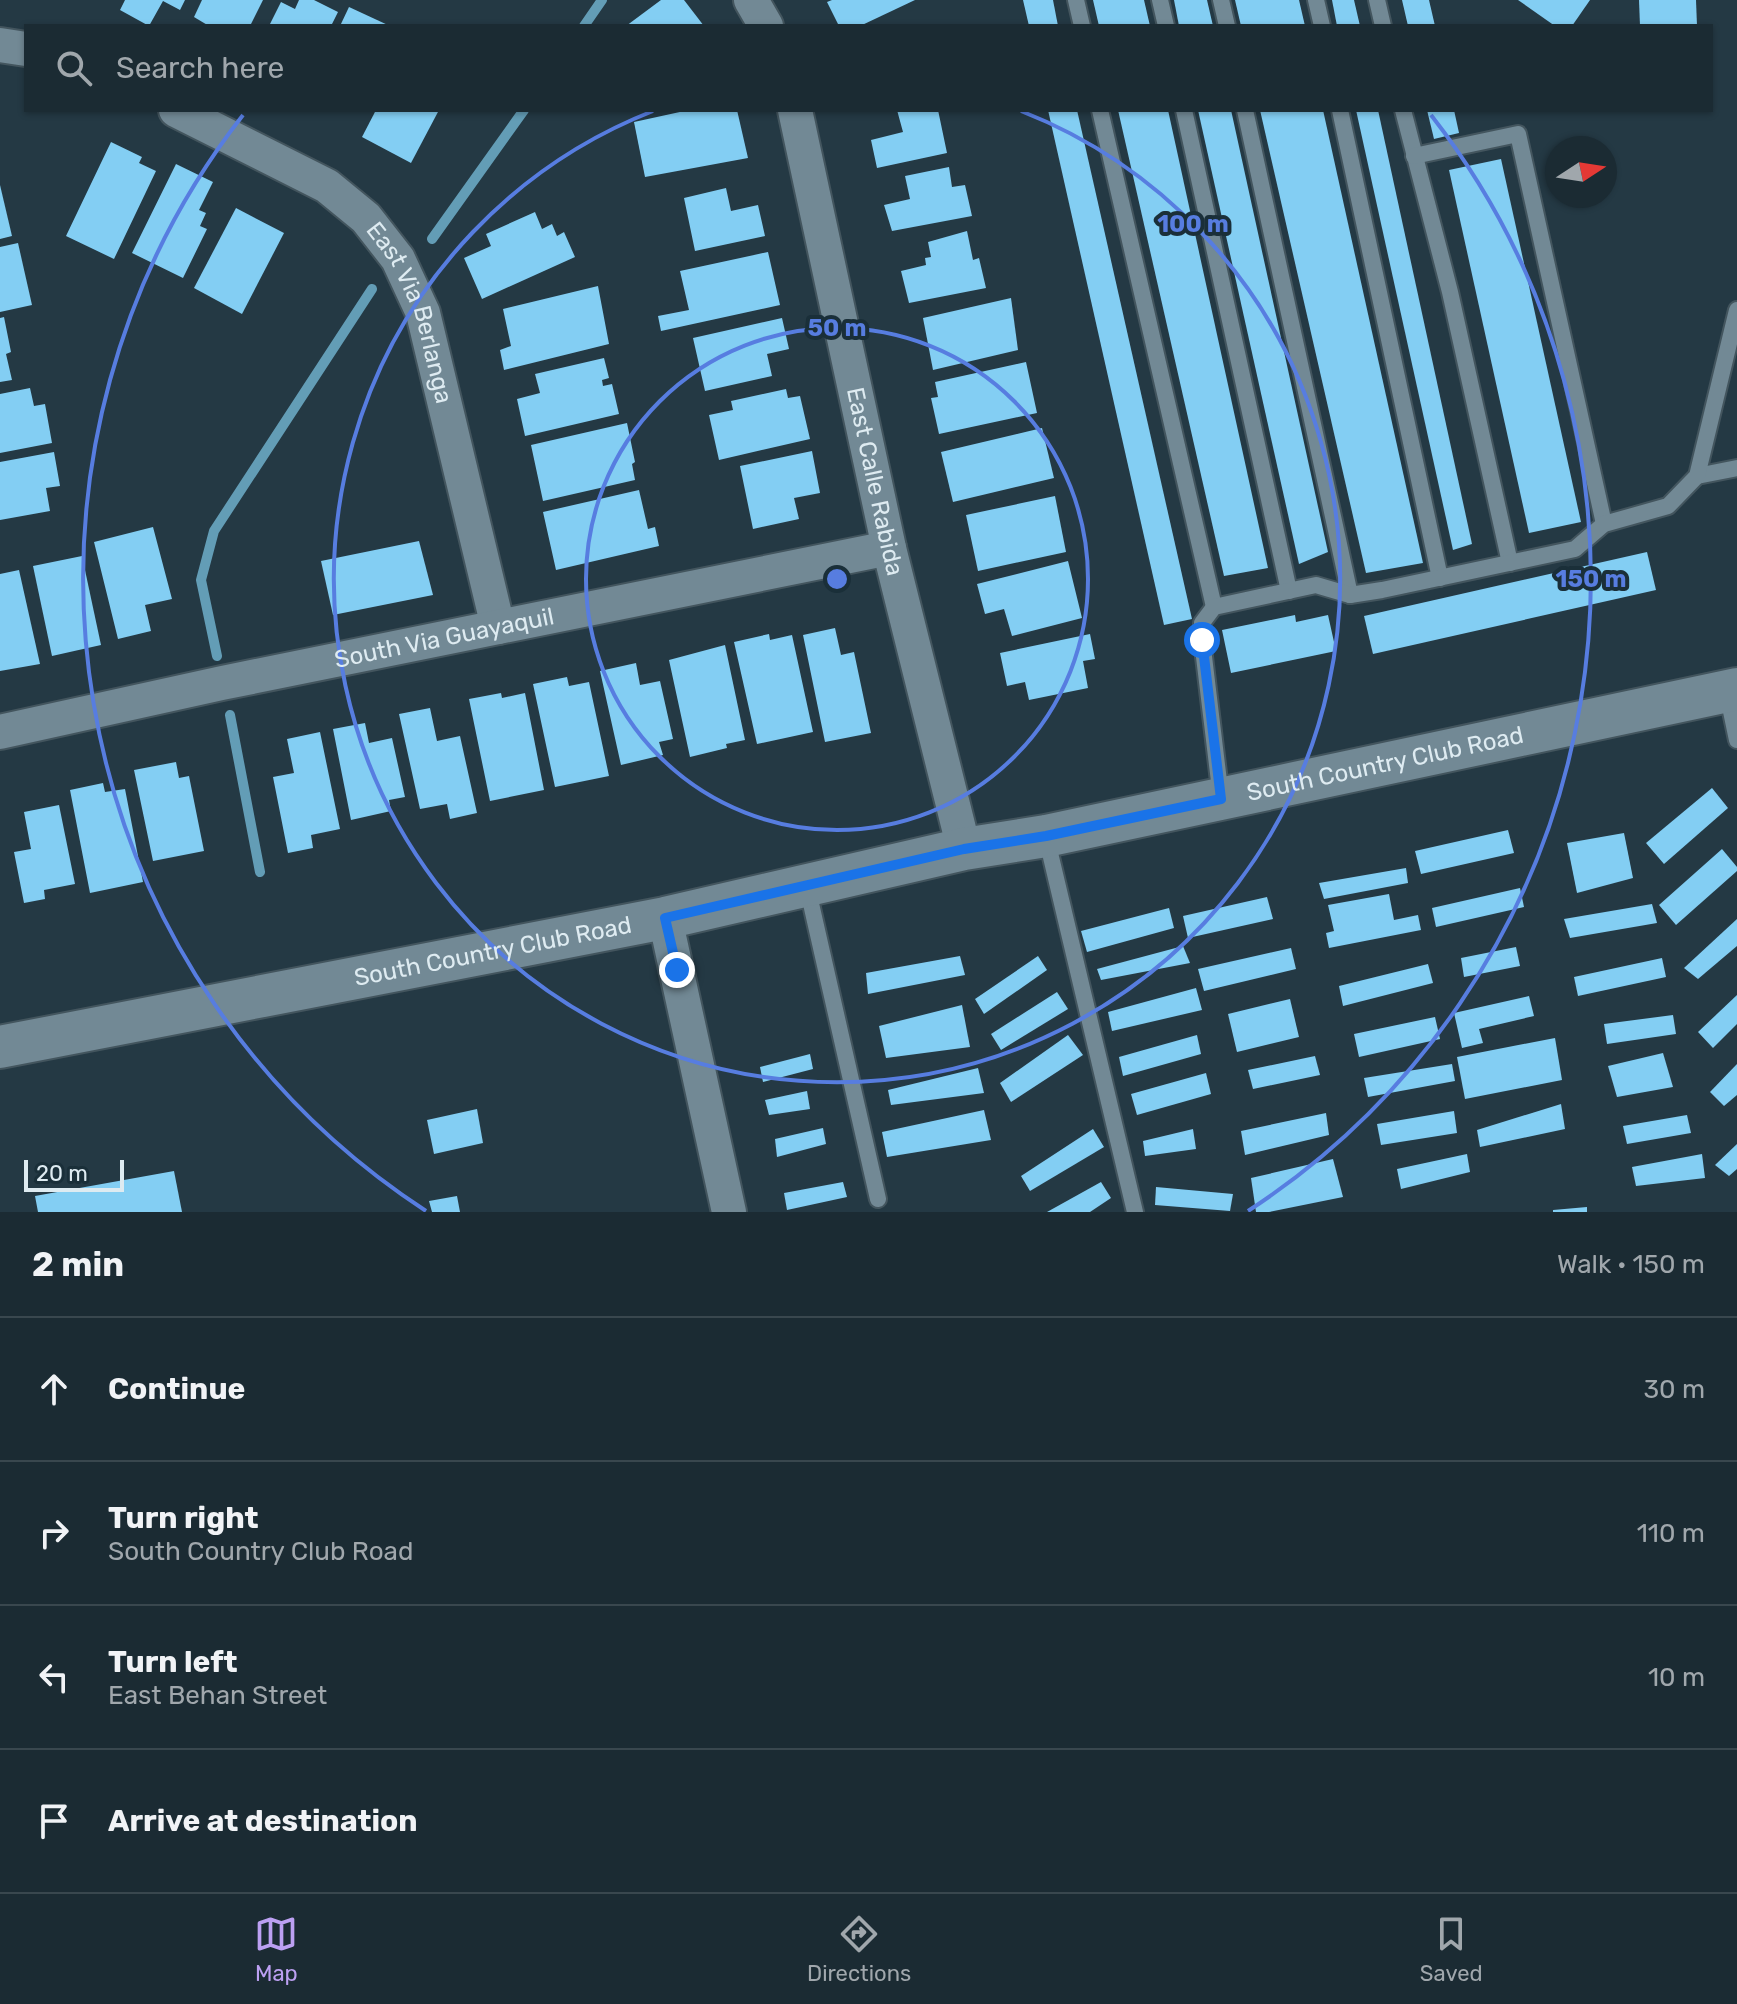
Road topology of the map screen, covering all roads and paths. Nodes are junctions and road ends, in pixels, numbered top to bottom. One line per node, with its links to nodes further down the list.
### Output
1 (751, 0): 7 (street)
2 (1076, 0): 8 (lane)
3 (1160, 0): 9 (lane)
4 (1221, 0): 10 (lane)
5 (1316, 0): 11 (lane)
6 (1377, 0): 12 (lane)
7 (765, 24)
8 (1082, 24)
9 (1166, 24)
10 (1227, 24)
11 (1322, 24)
12 (1383, 24)
13 (0, 45): 14 (street)
14 (24, 49)
15 (180, 112): 33 (street, East Via Berlanga)
16 (795, 112): 27 (street, East Calle Rabida)
17 (1100, 112): 32 (lane)
18 (1184, 112): 30 (lane)
19 (1245, 112): 31 (lane)
20 (1340, 112): 29 (lane)
21 (1403, 112): 22 (lane)
22 (1414, 156): 26 (lane); 28 (lane)
23 (1737, 310): 25 (lane)
24 (1737, 468): 25 (lane)
25 (1697, 476): 26 (lane)
26 (1604, 524): 28 (lane)
27 (889, 548): 33 (street, South Via Guayaquil); 39 (street, East Calle Rabida)
28 (1510, 563): 29 (lane)
29 (1440, 578): 31 (lane)
30 (1289, 591): 31 (lane); 32 (lane)
31 (1350, 595)
32 (1214, 607): 37 (lane)
33 (498, 627): 35 (street, South Via Guayaquil)
34 (1732, 690): 36 (lane); 37 (street, South Country Club Road)
35 (0, 732)
36 (1737, 740)
37 (1221, 799): 38 (street, South Country Club Road)
38 (1046, 836): 39 (street, South Country Club Road); 45 (lane)
39 (964, 849): 40 (street, South Country Club Road)
40 (807, 886): 41 (street, South Country Club Road); 43 (lane)
41 (665, 918): 42 (street, South Country Club Road); 44 (street)
42 (0, 1047)
43 (878, 1199)
44 (729, 1212)
45 (1135, 1212)

